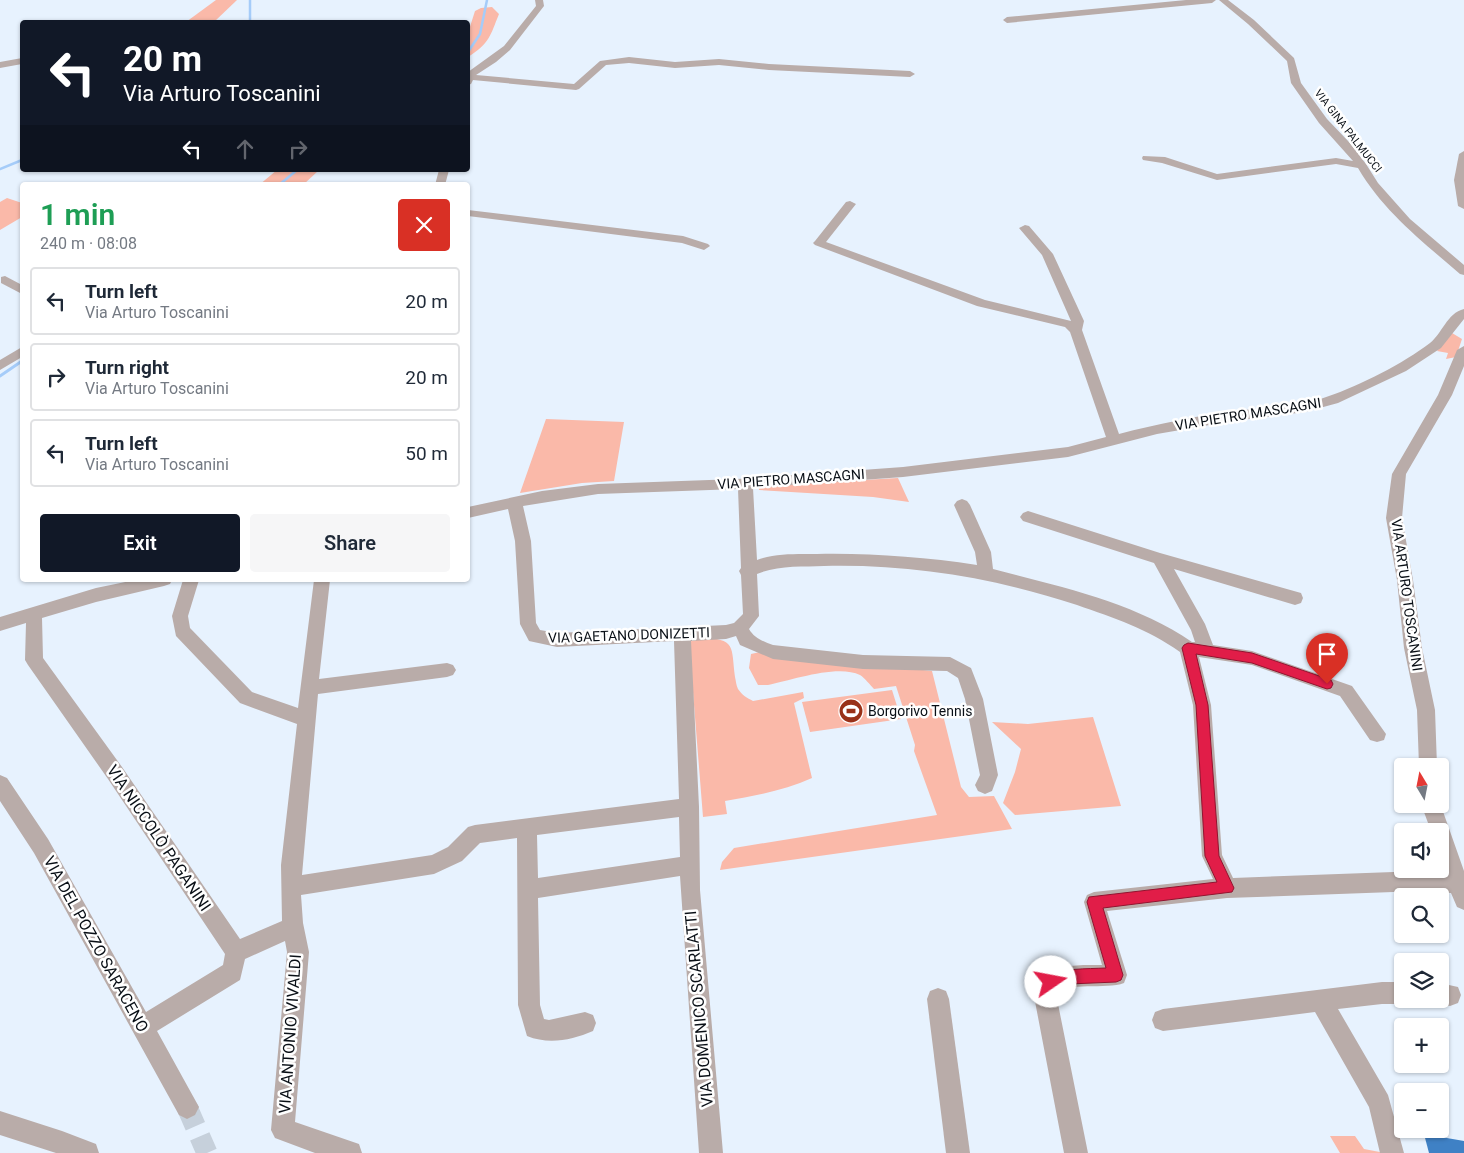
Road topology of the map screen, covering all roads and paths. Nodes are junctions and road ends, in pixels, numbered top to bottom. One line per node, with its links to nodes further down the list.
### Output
1 (539, 0): 8 (street)
2 (1212, 0): 4 (street)
3 (1224, 0): 12 (street, VIA GINA PALMUCCI)
4 (1006, 20)
5 (20, 61): 6 (street)
6 (0, 65)
7 (910, 74): 9 (street)
8 (470, 76)
9 (470, 79)
10 (1464, 154): 14 (street)
11 (1147, 158): 12 (street)
12 (1362, 166): 18 (street, VIA GINA PALMUCCI)
13 (850, 204): 23 (street)
14 (1464, 206)
15 (470, 212): 17 (street)
16 (1025, 228): 23 (street)
17 (704, 246)
18 (1464, 271)
19 (6, 280): 20 (street)
20 (20, 289)
21 (1464, 313): 22 (street, VIA PIETRO MASCAGNI)
22 (1458, 325): 27 (street, VIA PIETRO MASCAGNI)
23 (1076, 330): 27 (street)
24 (1464, 350): 49 (street, VIA ARTURO TOSCANINI)
25 (20, 351): 26 (street)
26 (0, 366)
27 (1114, 440): 28 (street, VIA PIETRO MASCAGNI)
28 (745, 483): 29 (street, VIA PIETRO MASCAGNI); 34 (street)
29 (514, 502): 31 (street, VIA PIETRO MASCAGNI); 43 (street, VIA GAETANO DONIZETTI)
30 (962, 505): 35 (street)
31 (470, 512)
32 (1028, 517): 33 (street)
33 (1160, 560): 39 (street); 44 (street)
34 (747, 571): 35 (street); 42 (street)
35 (986, 573): 44 (street)
36 (155, 582): 40 (street)
37 (190, 582): 47 (street)
38 (322, 582): 46 (street, VIA ANTONIO VIVALDI)
39 (1295, 598)
40 (34, 614): 41 (street); 61 (street, VIA NICCOLÒ PAGANINI)
41 (0, 624)
42 (740, 628): 43 (street, VIA GAETANO DONIZETTI); 51 (street)
43 (682, 634): 52 (street, VIA DOMENICO SCARLATTI)
44 (1197, 649): 48 (street); 57 (street)
45 (447, 670): 46 (street)
46 (308, 688): 47 (street, VIA ANTONIO VIVALDI)
47 (306, 719): 56 (street, VIA ANTONIO VIVALDI)
48 (1377, 734)
49 (1428, 758)
50 (0, 784): 67 (street, VIA DEL POZZO SARACENO)
51 (985, 785)
52 (689, 807): 54 (street); 55 (street, VIA DOMENICO SCARLATTI)
53 (1435, 813): 59 (street)
54 (527, 828): 56 (street); 58 (street)
55 (689, 865): 58 (street); 72 (street, VIA DOMENICO SCARLATTI)
56 (292, 886): 60 (street, VIA ANTONIO VIVALDI)
57 (1227, 888): 59 (street); 74 (street)
58 (528, 890): 66 (street)
59 (1461, 891)
60 (292, 927): 61 (street); 71 (street, VIA ANTONIO VIVALDI)
61 (236, 952): 67 (street)
62 (1394, 993): 64 (street)
63 (938, 999): 73 (street)
64 (1320, 1000): 65 (street); 75 (street)
65 (1163, 1020)
66 (585, 1024)
67 (142, 1027): 68 (street, VIA DEL POZZO SARACENO)
68 (187, 1107)
69 (0, 1123): 70 (street)
70 (87, 1153)
71 (350, 1153)
72 (711, 1153)
73 (958, 1153)
74 (1076, 1153)
75 (1392, 1153)

